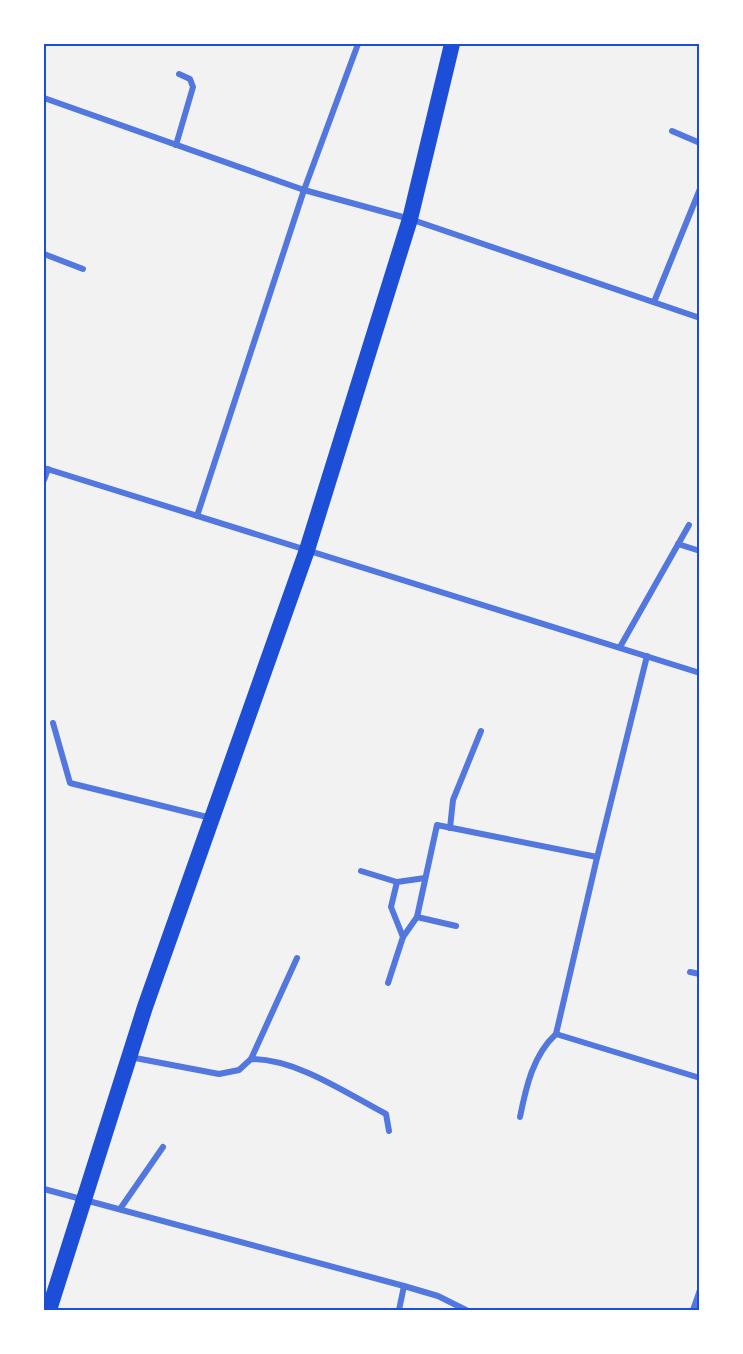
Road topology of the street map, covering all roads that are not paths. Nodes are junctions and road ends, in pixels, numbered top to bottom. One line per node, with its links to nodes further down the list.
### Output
1 (358, 44): 9 (street)
2 (452, 44): 10 (highway)
3 (178, 74): 7 (street)
4 (44, 98): 7 (street)
5 (672, 131): 6 (street)
6 (699, 143)
7 (176, 145): 9 (street)
8 (699, 189): 13 (street)
9 (304, 190): 10 (street); 17 (street)
10 (410, 219): 13 (street); 20 (highway)
11 (44, 254): 12 (street)
12 (83, 269)
13 (654, 302): 14 (street)
14 (699, 318)
15 (46, 468): 16 (street); 17 (street)
16 (44, 480)
17 (197, 516): 20 (street)
18 (689, 525): 19 (street)
19 (678, 544): 21 (street); 22 (street)
20 (307, 550): 22 (street); 27 (highway)
21 (699, 551)
22 (620, 647): 23 (street)
23 (647, 656): 24 (street); 29 (street)
24 (699, 673)
25 (54, 723): 27 (street)
26 (481, 731): 28 (street)
27 (212, 818): 41 (highway)
28 (450, 828): 29 (street); 31 (street)
29 (597, 857): 40 (street)
30 (361, 871): 32 (street)
31 (426, 878): 32 (street); 33 (street)
32 (397, 882): 35 (street)
33 (417, 917): 34 (street); 35 (street)
34 (456, 926)
35 (403, 937): 39 (street)
36 (297, 958): 42 (street)
37 (690, 972): 38 (street)
38 (699, 974)
39 (387, 983)
40 (555, 1034): 43 (street); 44 (street)
41 (130, 1057): 42 (street); 48 (highway)
42 (251, 1059): 45 (street)
43 (699, 1078)
44 (520, 1116)
45 (389, 1131)
46 (163, 1147): 49 (street)
47 (44, 1189): 48 (street)
48 (86, 1200): 49 (street); 52 (highway)
49 (120, 1209): 50 (street)
50 (404, 1286): 53 (street); 54 (street)
51 (699, 1290): 55 (street)
52 (49, 1311)
53 (399, 1311)
54 (466, 1311)
55 (693, 1311)

